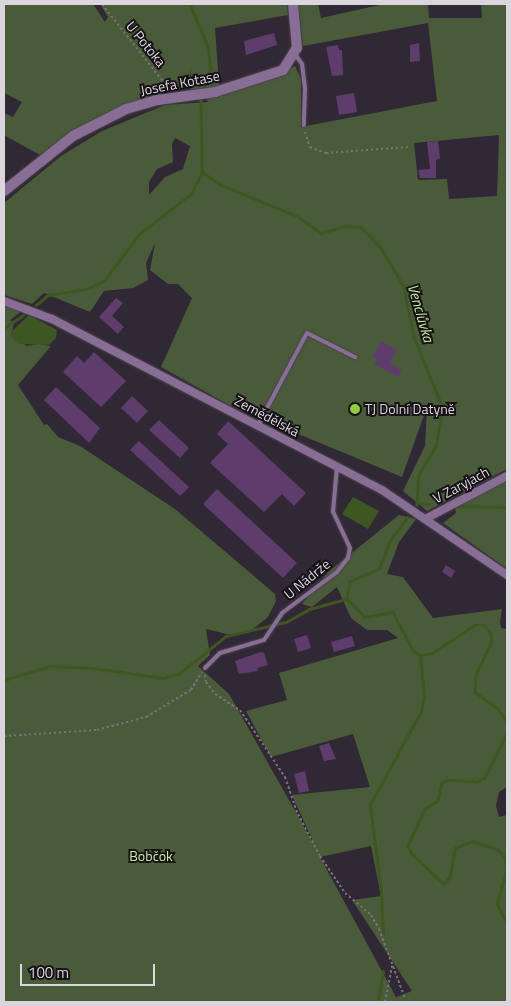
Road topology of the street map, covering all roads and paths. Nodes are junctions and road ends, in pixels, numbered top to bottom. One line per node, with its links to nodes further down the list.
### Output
1 (102, 4): 4 (path, U Potoka)
2 (294, 4): 3 (street)
3 (295, 54): 4 (street, Josefa Kotase); 5 (lane)
4 (175, 97): 7 (street, Josefa Kotase)
5 (304, 125): 6 (path)
6 (408, 147)
7 (4, 190)
8 (4, 301): 10 (street, Zemědělská)
9 (355, 358): 10 (lane)
10 (258, 425): 11 (street, Zemědělská)
11 (336, 467): 13 (street, Zemědělská); 15 (lane, U Nádrže)
12 (507, 476): 13 (street, V Zaryjach)
13 (427, 518): 14 (street, Zemědělská)
14 (507, 575)
15 (205, 668): 16 (path); 17 (path)
16 (4, 736)
17 (392, 966): 18 (path); 19 (path)
18 (405, 998)
19 (385, 1002)

